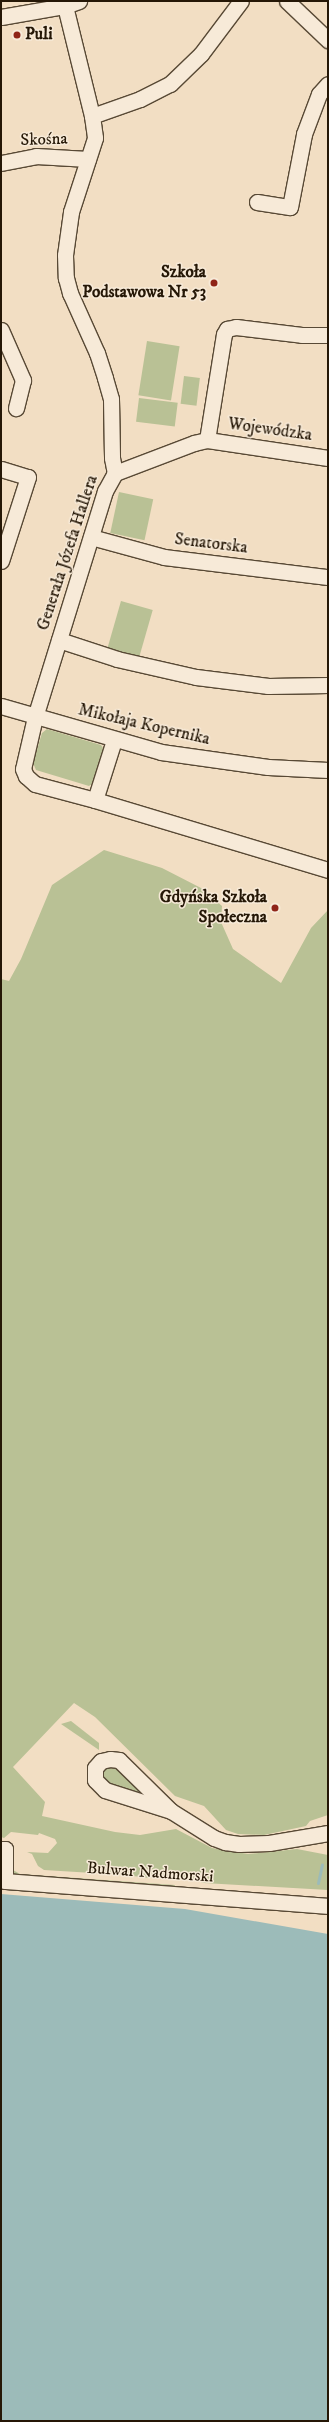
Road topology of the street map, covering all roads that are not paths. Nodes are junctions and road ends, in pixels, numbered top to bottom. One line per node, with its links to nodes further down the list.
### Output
1 (240, 1): 7 (street)
2 (287, 1): 5 (street)
3 (72, 3): 4 (street); 7 (street)
4 (1, 17)
5 (328, 40)
6 (328, 84): 10 (street)
7 (92, 116): 8 (street)
8 (88, 159): 9 (street, Skośna); 17 (street)
9 (1, 163)
10 (257, 202)
11 (1, 330): 13 (street)
12 (328, 336): 14 (street)
13 (16, 408)
14 (207, 440): 15 (street, Wojewódzka); 17 (street, Generała Józefa Hallera)
15 (328, 458)
16 (1, 468): 19 (street)
17 (115, 473): 18 (street, Generała Józefa Hallera)
18 (91, 537): 20 (street, Senatorska); 21 (street, Generała Józefa Hallera)
19 (1, 561)
20 (328, 577)
21 (59, 640): 22 (street); 24 (street, Generała Józefa Hallera)
22 (328, 686)
23 (1, 706): 24 (street, Mikołaja Kopernika)
24 (35, 717): 25 (street, Mikołaja Kopernika); 27 (street, Generała Józefa Hallera)
25 (114, 740): 26 (street, Mikołaja Kopernika); 27 (street)
26 (328, 770)
27 (95, 800): 28 (street, Generała Józefa Hallera)
28 (328, 870)
29 (171, 1811): 29 (street); 30 (street)
30 (328, 1833)
31 (1, 1849): 32 (street, Bulwar Nadmorski)
32 (328, 1906)

